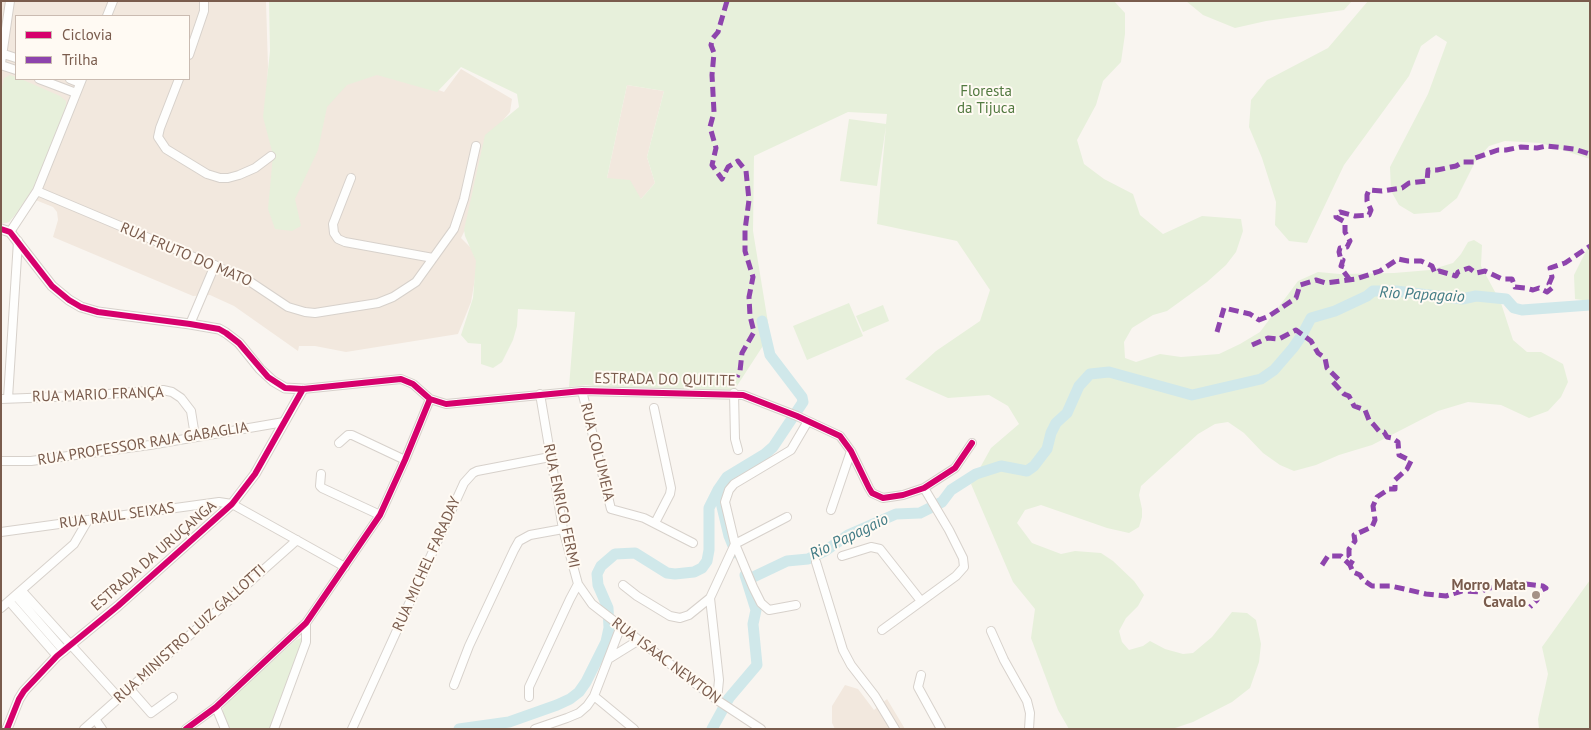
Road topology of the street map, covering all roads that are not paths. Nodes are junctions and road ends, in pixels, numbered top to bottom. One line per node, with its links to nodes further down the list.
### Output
1 (10, 1): 6 (street)
2 (113, 1): 4 (street)
3 (204, 1): 5 (street)
4 (107, 15)
5 (190, 51)
6 (2, 53): 7 (street); 8 (street)
7 (15, 58)
8 (1, 64): 9 (street)
9 (15, 70)
10 (42, 80): 13 (street)
11 (179, 80): 15 (street)
12 (81, 81): 13 (street)
13 (76, 93): 17 (street)
14 (476, 146): 20 (street, RUA FRUTO DO MATO)
15 (271, 156)
16 (351, 178): 20 (street)
17 (37, 190): 18 (street); 21 (street, RUA FRUTO DO MATO)
18 (5, 231): 19 (street)
19 (18, 241): 22 (street); 27 (street)
20 (433, 258): 21 (street, RUA FRUTO DO MATO)
21 (215, 265): 22 (street)
22 (190, 324): 23 (street)
23 (303, 389): 28 (street); 31 (street, ESTRADA DA URUÇANGA)
24 (582, 391): 25 (street, ESTRADA DO QUITITE); 26 (street, ESTRADA DO QUITITE); 47 (street, RUA COLUMEIA)
25 (540, 394): 28 (street, ESTRADA DO QUITITE); 37 (street, RUA ENRICO FERMI)
26 (734, 394): 30 (street, ESTRADA DO QUITITE); 35 (street)
27 (5, 399): 32 (street, RUA MARIO FRANÇA)
28 (430, 399): 38 (street)
29 (654, 408): 47 (street)
30 (808, 421): 36 (street, ESTRADA DO QUITITE); 52 (street)
31 (284, 422): 32 (street, RUA PROFESSOR RAJA GABAGLIA); 42 (street, ESTRADA DA URUÇANGA)
32 (195, 436): 39 (street, RUA PROFESSOR RAJA GABAGLIA)
33 (338, 443): 38 (street)
34 (972, 443): 41 (street, ESTRADA DO QUITITE)
35 (738, 450)
36 (851, 451): 41 (street, ESTRADA DO QUITITE); 43 (street)
37 (550, 457): 48 (street, RUA ENRICO FERMI); 88 (street, RUA MICHEL FARADAY)
38 (405, 460): 44 (street)
39 (1, 461)
40 (321, 474): 44 (street)
41 (924, 488): 61 (street)
42 (232, 504): 46 (street, RUA RAUL SEIXAS); 50 (street); 69 (street, ESTRADA DA URUÇANGA)
43 (830, 510)
44 (380, 515): 55 (street)
45 (787, 517): 52 (street)
46 (88, 520): 49 (street, RUA RAUL SEIXAS); 58 (street)
47 (655, 524): 51 (street)
48 (563, 529): 56 (street, RUA ENRICO FERMI); 72 (street)
49 (1, 532)
50 (297, 540): 55 (street); 73 (street, RUA MINISTRO LUIZ GALLOTTI)
51 (693, 543)
52 (735, 545): 59 (street); 62 (street)
53 (842, 556): 61 (street)
54 (816, 562): 92 (street)
55 (345, 567): 64 (street)
56 (578, 584): 65 (street, RUA ISAAC NEWTON); 76 (street, RUA ENRICO FERMI)
57 (624, 585): 59 (street)
58 (18, 593): 60 (street); 69 (street)
59 (710, 598): 78 (street)
60 (9, 601): 63 (street); 69 (street)
61 (921, 601): 66 (street)
62 (796, 605)
63 (1, 608)
64 (306, 623): 79 (street); 87 (street)
65 (619, 624): 68 (street, RUA ISAAC NEWTON); 70 (street)
66 (882, 630)
67 (992, 631): 94 (street)
68 (640, 640): 70 (street); 78 (street, RUA ISAAC NEWTON)
69 (64, 651): 77 (street); 81 (street, ESTRADA DA URUÇANGA)
70 (610, 658): 74 (street)
71 (921, 675): 93 (street)
72 (454, 685)
73 (129, 688): 75 (street); 77 (street, RUA MINISTRO LUIZ GALLOTTI)
74 (594, 696): 89 (street); 90 (street)
75 (173, 697)
76 (529, 697)
77 (119, 698): 80 (street, RUA MINISTRO LUIZ GALLOTTI)
78 (719, 701): 82 (street, RUA ISAAC NEWTON)
79 (216, 707): 85 (street); 86 (street)
80 (95, 719): 83 (street, RUA MINISTRO LUIZ GALLOTTI); 84 (street)
81 (5, 724)
82 (749, 725): 91 (street, RUA ISAAC NEWTON)
83 (84, 729)
84 (102, 729)
85 (186, 729)
86 (225, 729)
87 (274, 729)
88 (352, 729)
89 (535, 729)
90 (634, 729)
91 (761, 729)
92 (895, 729)
93 (942, 729)
94 (1029, 729)

